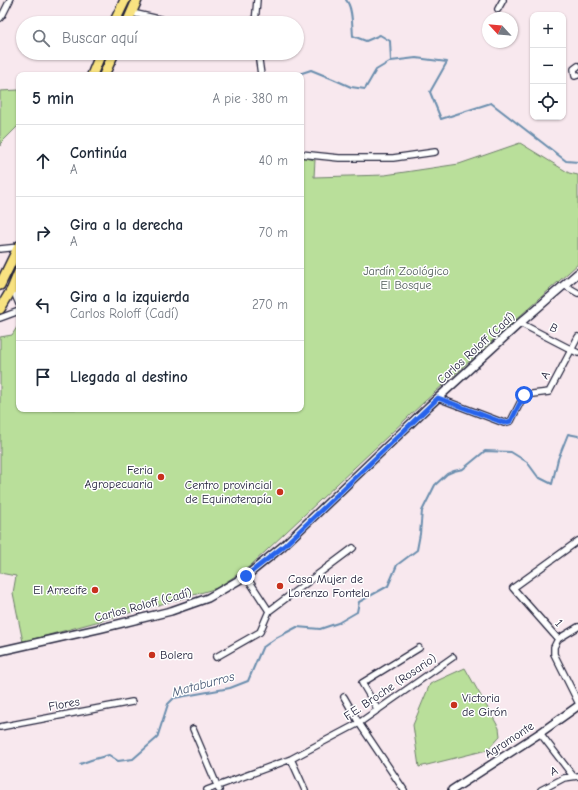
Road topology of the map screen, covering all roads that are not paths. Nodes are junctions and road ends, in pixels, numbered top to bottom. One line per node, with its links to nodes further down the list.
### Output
1 (10, 0): 12 (street)
2 (125, 0): 8 (main road)
3 (137, 0): 7 (main road)
4 (257, 0): 11 (street)
5 (503, 0): 6 (street)
6 (498, 9)
7 (132, 13): 9 (main road); 10 (street)
8 (117, 16)
9 (130, 16)
10 (146, 16)
11 (256, 16)
12 (0, 18)
13 (98, 60): 17 (main road)
14 (111, 60): 18 (main road)
15 (259, 60): 19 (street)
16 (578, 66): 20 (street)
17 (93, 72)
18 (105, 72)
19 (261, 72)
20 (578, 75)
21 (435, 152): 22 (street)
22 (304, 154)
23 (16, 246): 24 (street)
24 (1, 249): 25 (street)
25 (16, 263): 29 (main road)
26 (578, 273): 30 (street, Carlos Roloff (Cadí))
27 (16, 279): 28 (main road)
28 (14, 283): 32 (street); 33 (main road)
29 (0, 285)
30 (564, 285): 31 (street); 36 (street, Carlos Roloff (Cadí))
31 (578, 293)
32 (16, 297)
33 (0, 309)
34 (16, 312): 35 (street)
35 (0, 318)
36 (520, 323): 38 (street, B); 40 (street, Carlos Roloff (Cadí))
37 (578, 336): 38 (street, A)
38 (571, 350): 39 (street, B); 40 (street, A)
39 (578, 353)
40 (438, 398): 43 (street, Carlos Roloff (Cadí))
41 (578, 541): 46 (street, 1)
42 (353, 548): 44 (street)
43 (246, 576): 44 (street); 48 (street, Carlos Roloff (Cadí))
44 (269, 611): 49 (street)
45 (578, 627): 46 (street)
46 (558, 639): 53 (street, 1)
47 (419, 648): 55 (street)
48 (0, 650)
49 (216, 657)
50 (453, 657): 55 (street, F.E. Broche (Rosario))
51 (344, 697): 56 (street)
52 (132, 702): 57 (street, Flores)
53 (578, 702)
54 (578, 706): 59 (street, Agramonte)
55 (378, 710): 56 (street, F.E. Broche (Rosario))
56 (359, 723): 60 (street, F.E. Broche (Rosario)); 65 (street)
57 (0, 727)
58 (193, 729): 62 (street)
59 (540, 733): 61 (street); 66 (street, Agramonte)
60 (291, 759): 62 (street, F.E. Broche (Rosario)); 64 (street)
61 (575, 776): 67 (street, A)
62 (218, 788): 63 (street, F.E. Broche (Rosario))
63 (207, 790)
64 (305, 790)
65 (404, 790)
66 (452, 790)
67 (541, 790)

